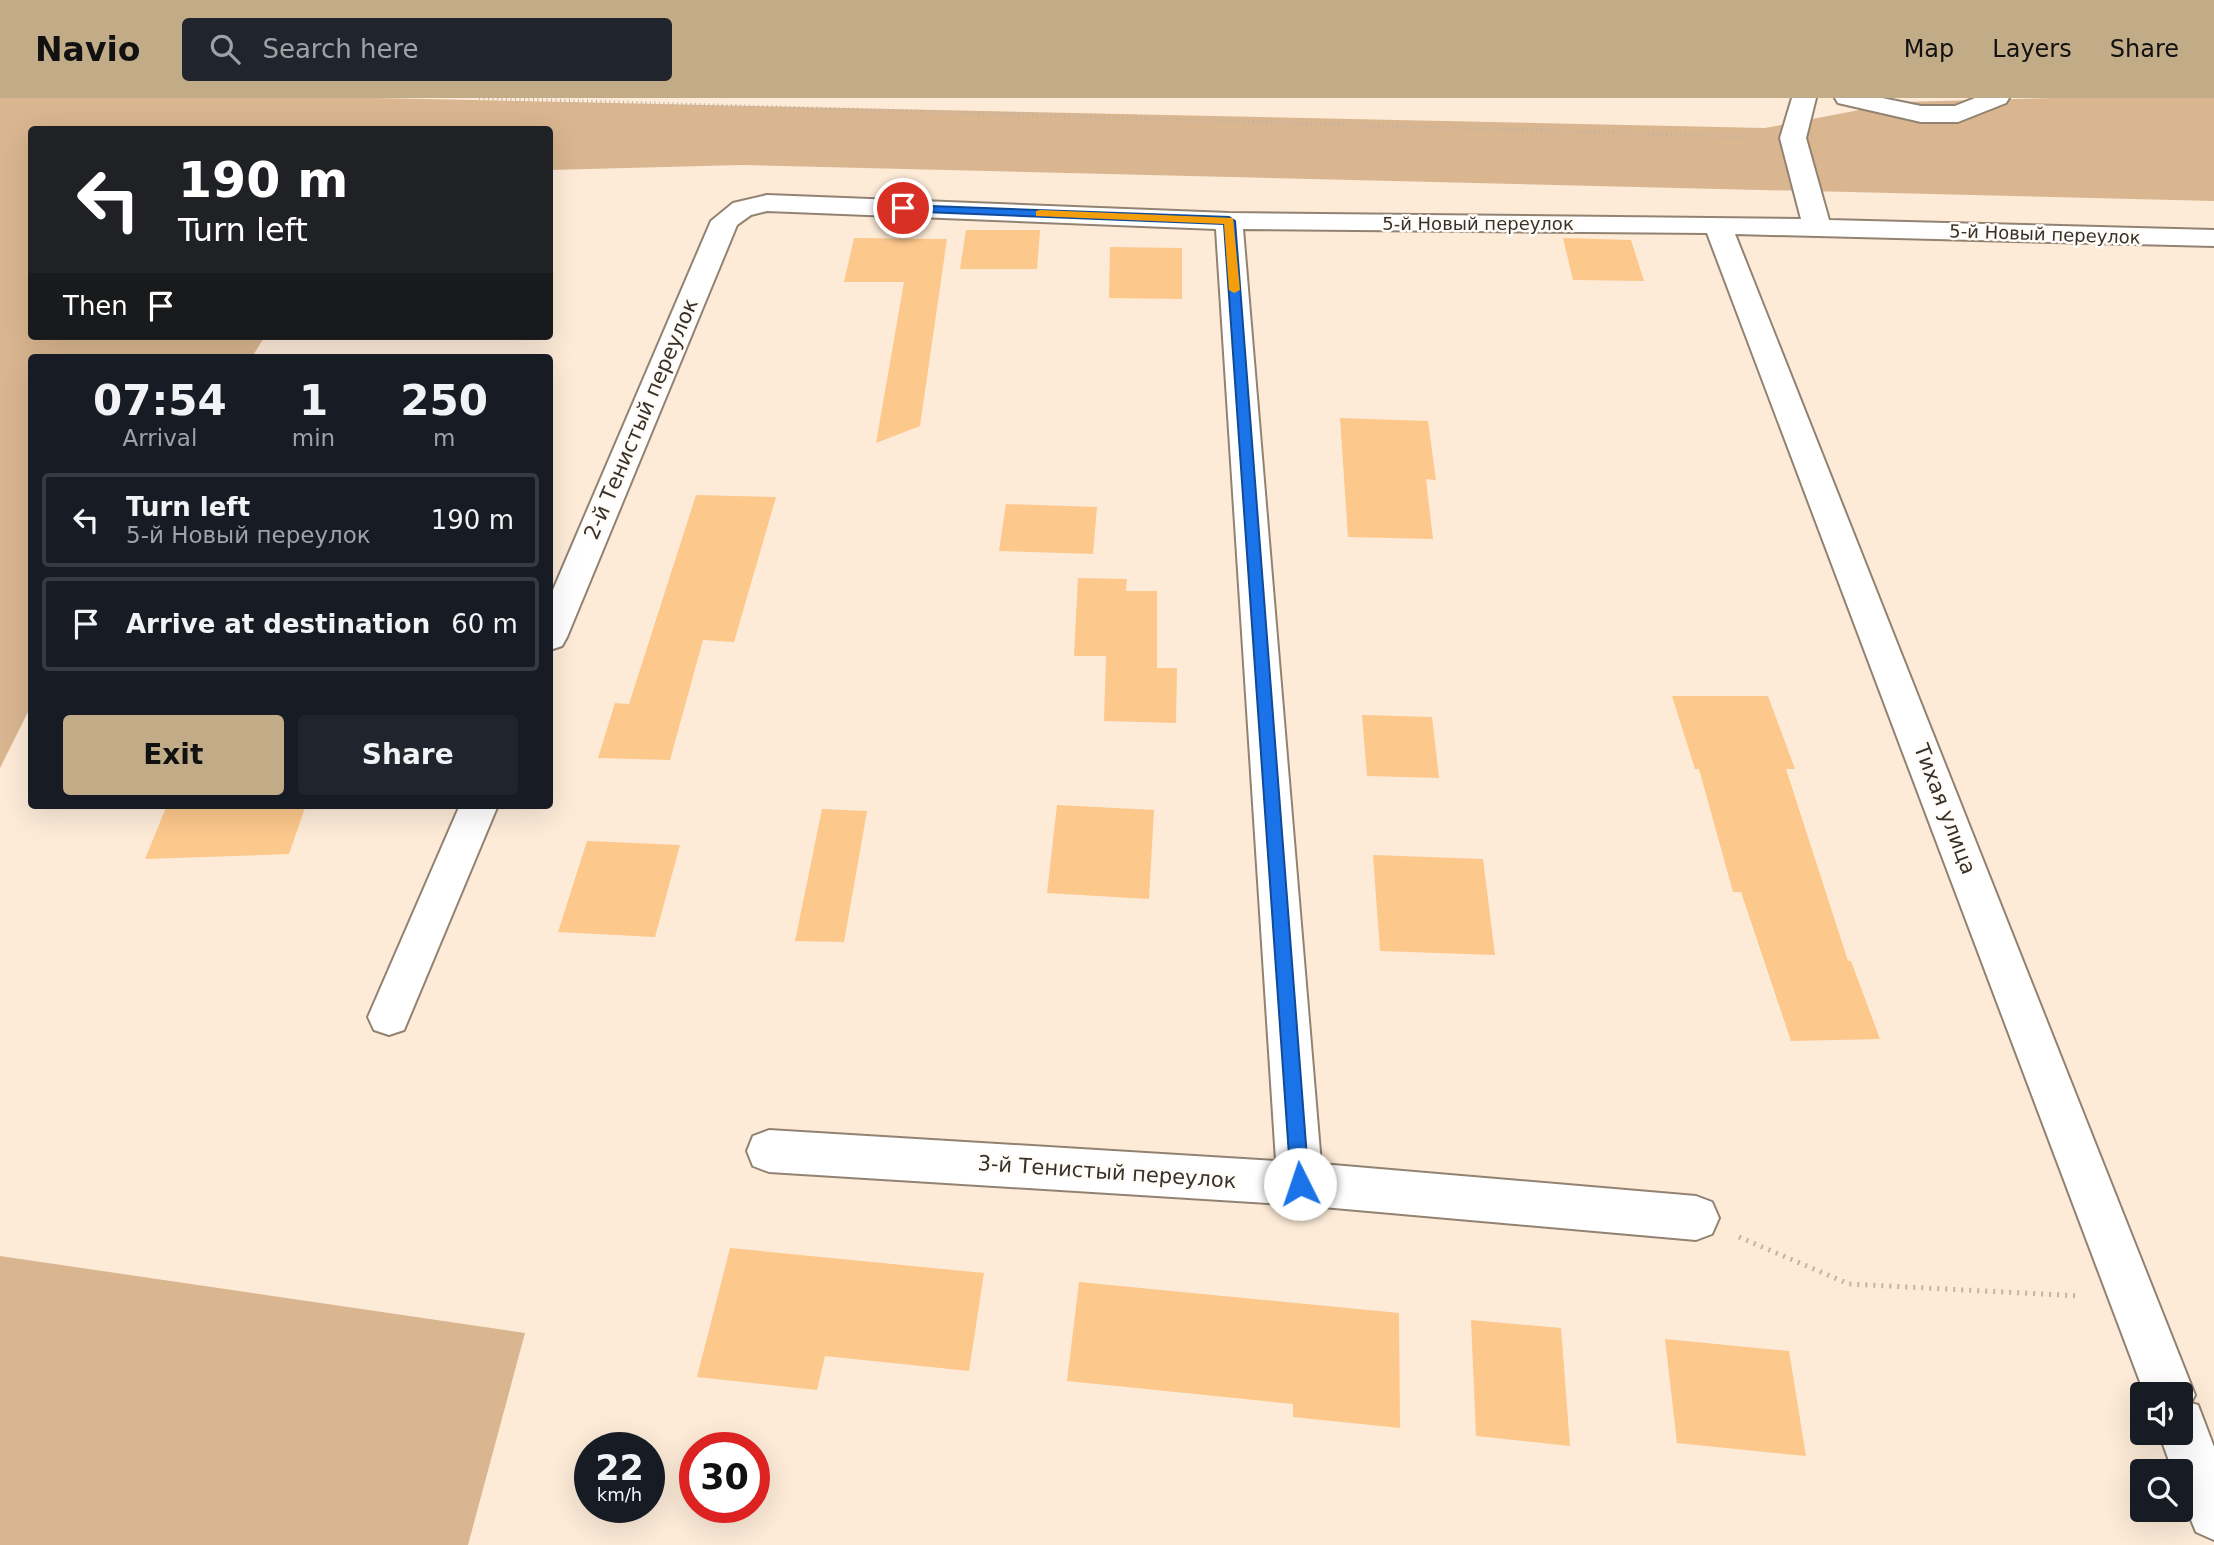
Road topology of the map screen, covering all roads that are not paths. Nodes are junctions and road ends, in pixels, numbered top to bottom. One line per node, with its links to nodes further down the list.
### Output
1 (1804, 98): 7 (street)
2 (1847, 98): 3 (street)
3 (1997, 98)
4 (742, 209): 5 (street, 5-й Новый переулок); 9 (street, 2-й Тенистый переулок)
5 (1229, 221): 6 (street, 5-й Новый переулок); 13 (street)
6 (1718, 225): 7 (street, 5-й Новый переулок); 15 (street, Тихая улица)
7 (1817, 227): 8 (street, 5-й Новый переулок)
8 (2214, 238)
9 (553, 630)
10 (477, 809): 11 (street)
11 (389, 1017)
12 (769, 1151): 13 (street, 3-й Тенистый переулок)
13 (1300, 1184): 14 (street, 3-й Тенистый переулок)
14 (1696, 1219)
15 (2165, 1382)
16 (2188, 1445): 17 (street)
17 (2214, 1514)

